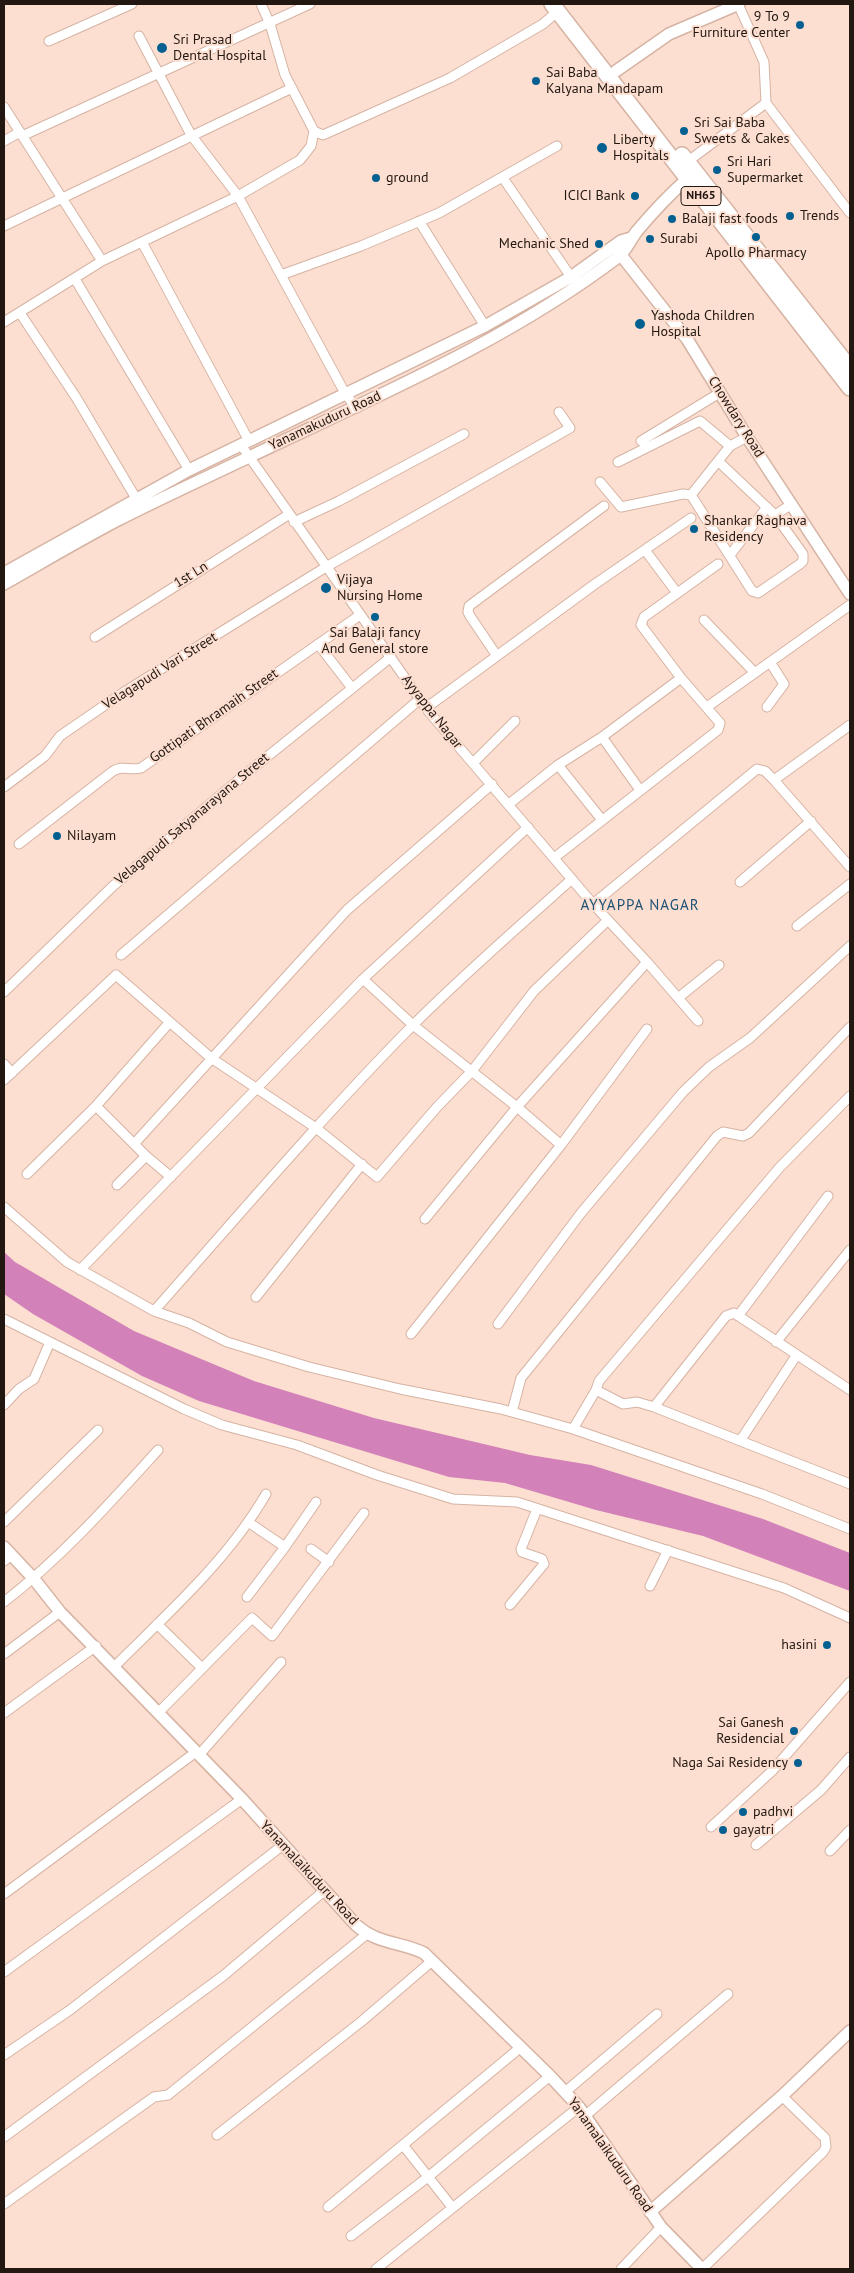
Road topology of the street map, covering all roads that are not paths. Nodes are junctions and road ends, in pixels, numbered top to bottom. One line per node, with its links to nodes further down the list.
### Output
1 (132, 4): 8 (street)
2 (260, 4): 6 (street)
3 (310, 4): 6 (street)
4 (739, 4): 9 (street); 12 (street)
5 (558, 6): 9 (highway, NH65); 14 (street); 21 (highway, NH65)
6 (270, 24): 10 (street); 11 (street)
7 (139, 36): 10 (street)
8 (49, 41)
9 (616, 71): 19 (highway, NH65)
10 (157, 73): 15 (street); 16 (street)
11 (292, 88): 14 (street); 16 (street)
12 (766, 103): 19 (street); 24 (street)
13 (4, 107): 15 (street)
14 (314, 131): 22 (street)
15 (21, 134): 17 (street); 23 (street)
16 (192, 134): 22 (street); 23 (street)
17 (4, 141)
18 (558, 146): 20 (street)
19 (687, 162): 36 (highway, NH65)
20 (503, 178): 25 (street); 31 (street)
21 (687, 179): 28 (street, Yanamakuduru Road); 37 (highway, NH65)
22 (238, 196): 27 (street); 30 (street)
23 (62, 197): 26 (street); 29 (street)
24 (850, 213)
25 (419, 221): 30 (street); 35 (street)
26 (4, 226)
27 (142, 242): 29 (street); 45 (street, Ayyappa Nagar)
28 (618, 251): 31 (street, Yanamakuduru Road); 38 (street, Chowdary Road); 40 (street, Yanamakuduru Road)
29 (102, 261): 32 (street)
30 (280, 275): 39 (street)
31 (570, 277): 35 (street, Yanamakuduru Road)
32 (74, 279): 33 (street); 50 (street)
33 (20, 313): 34 (street); 53 (street)
34 (4, 322)
35 (485, 326): 39 (street, Yanamakuduru Road)
36 (850, 368)
37 (850, 388)
38 (721, 392): 43 (street, Chowdary Road); 44 (street)
39 (346, 395): 40 (street); 45 (street, Yanamakuduru Road)
40 (356, 408): 47 (street, Yanamakuduru Road)
41 (558, 412): 64 (street, Velagapudi Vari Street)
42 (464, 434): 60 (street)
43 (747, 436): 46 (street); 54 (street, Chowdary Road)
44 (641, 441)
45 (245, 443): 47 (street, Ayyappa Nagar); 50 (street, Yanamakuduru Road)
46 (730, 446): 48 (street); 49 (street)
47 (249, 457): 57 (street, Ayyappa Nagar); 66 (street, Yanamakuduru Road)
48 (718, 461): 52 (street); 56 (street)
49 (618, 462)
50 (189, 470): 53 (street, Yanamakuduru Road)
51 (600, 482): 52 (street)
52 (692, 495): 62 (street)
53 (137, 500): 65 (street, Yanamakuduru Road)
54 (792, 504): 58 (street); 68 (street, Chowdary Road)
55 (604, 506): 74 (street)
56 (767, 507): 58 (street); 62 (street)
57 (288, 514): 60 (street, Ayyappa Nagar); 72 (street, 1st Ln)
58 (775, 515): 62 (street)
59 (691, 518): 61 (street)
60 (294, 522): 64 (street, Ayyappa Nagar)
61 (645, 550): 67 (street); 74 (street)
62 (730, 555)
63 (718, 564): 67 (street)
64 (326, 567): 70 (street, Ayyappa Nagar); 91 (street, Velagapudi Vari Street)
65 (4, 573)
66 (4, 584)
67 (677, 593): 78 (street)
68 (850, 594)
69 (850, 605): 76 (street)
70 (360, 615): 73 (street, Gottipati Bhramaih Street); 75 (street, Ayyappa Nagar)
71 (704, 620): 77 (street)
72 (95, 637)
73 (318, 644): 79 (street); 97 (street, Gottipati Bhramaih Street)
74 (497, 656): 83 (street)
75 (390, 657): 79 (street, Velagapudi Satyanarayana Street); 80 (street, Ayyappa Nagar)
76 (770, 662): 77 (street); 82 (street)
77 (755, 673): 81 (street)
78 (680, 678): 81 (street); 86 (street)
79 (352, 688): 111 (street, Velagapudi Satyanarayana Street)
80 (420, 700): 83 (street, Ayyappa Nagar); 107 (street)
81 (707, 707): 92 (street)
82 (767, 707)
83 (426, 708): 87 (street, Ayyappa Nagar)
84 (515, 721): 87 (street)
85 (850, 724): 89 (street)
86 (602, 737): 88 (street); 92 (street)
87 (473, 763): 90 (street, Ayyappa Nagar)
88 (558, 765): 93 (street); 94 (street)
89 (774, 780): 95 (street); 103 (street)
90 (492, 784): 93 (street, Ayyappa Nagar); 118 (street)
91 (4, 787)
92 (640, 790): 94 (street)
93 (509, 804): 96 (street, Ayyappa Nagar)
94 (602, 820): 98 (street)
95 (811, 821): 99 (street); 101 (street)
96 (528, 827): 98 (street, Ayyappa Nagar); 110 (street)
97 (19, 844)
98 (554, 858): 100 (street, Ayyappa Nagar)
99 (850, 867)
100 (572, 879): 103 (street, Ayyappa Nagar); 115 (street)
101 (740, 882)
102 (850, 884): 105 (street)
103 (593, 904): 104 (street, Ayyappa Nagar)
104 (608, 920): 108 (street, Ayyappa Nagar); 120 (street)
105 (797, 926)
106 (850, 946): 144 (street)
107 (121, 956)
108 (647, 962): 112 (street, Ayyappa Nagar); 126 (street)
109 (719, 965): 112 (street)
110 (363, 979): 115 (street); 123 (street)
111 (4, 992)
112 (678, 998): 113 (street, Ayyappa Nagar)
113 (698, 1021)
114 (170, 1023): 118 (street); 121 (street); 125 (street)
115 (413, 1025): 120 (street); 127 (street)
116 (850, 1027): 153 (street)
117 (647, 1029): 129 (street)
118 (210, 1058): 123 (street); 128 (street)
119 (4, 1064): 121 (street)
120 (472, 1071): 126 (street); 131 (street)
121 (12, 1073): 122 (street)
122 (4, 1080)
123 (256, 1089): 127 (street); 133 (street)
124 (850, 1096): 149 (street)
125 (96, 1106): 128 (street); 132 (street)
126 (517, 1107): 129 (street); 137 (street)
127 (316, 1128): 131 (street); 141 (street)
128 (134, 1144): 130 (street)
129 (561, 1145): 145 (street)
130 (146, 1156): 133 (street); 134 (street)
131 (362, 1164): 140 (street)
132 (27, 1174)
133 (171, 1177): 139 (street)
134 (117, 1185)
135 (828, 1196): 142 (street)
136 (4, 1207): 139 (street)
137 (425, 1219)
138 (850, 1250): 147 (street)
139 (80, 1270): 141 (street)
140 (256, 1297)
141 (154, 1311): 153 (street)
142 (738, 1316): 147 (street); 152 (street)
143 (4, 1319): 146 (street)
144 (498, 1324)
145 (411, 1334)
146 (50, 1342): 151 (street); 161 (street)
147 (776, 1342): 148 (street)
148 (796, 1356): 150 (street); 156 (street)
149 (596, 1390): 152 (street); 154 (street)
150 (850, 1390)
151 (4, 1405)
152 (654, 1407): 156 (street)
153 (512, 1412): 154 (street)
154 (573, 1429): 165 (street)
155 (98, 1430): 163 (street)
156 (740, 1441): 158 (street)
157 (158, 1450): 171 (street)
158 (850, 1484)
159 (266, 1494): 164 (street)
160 (316, 1502): 166 (street)
161 (537, 1509): 168 (street); 175 (street)
162 (364, 1513): 170 (street)
163 (4, 1522)
164 (248, 1522): 166 (street); 178 (street)
165 (850, 1529)
166 (285, 1547): 173 (street)
167 (311, 1549): 170 (street)
168 (668, 1550): 172 (street); 177 (street)
169 (6, 1555): 171 (street, Yanamalaikuduru Road)
170 (328, 1562): 183 (street)
171 (34, 1579): 174 (street); 176 (street, Yanamalaikuduru Road)
172 (650, 1586)
173 (247, 1597)
174 (4, 1602)
175 (510, 1604)
176 (60, 1612): 179 (street, Yanamalaikuduru Road); 180 (street)
177 (850, 1618)
178 (156, 1624): 182 (street); 183 (street)
179 (96, 1646): 182 (street, Yanamalaikuduru Road); 186 (street)
180 (4, 1654)
181 (281, 1662): 187 (street)
182 (115, 1666): 185 (street, Yanamalaikuduru Road)
183 (202, 1668): 185 (street)
184 (850, 1682): 190 (street)
185 (159, 1712): 187 (street, Yanamalaikuduru Road)
186 (4, 1713)
187 (197, 1753): 189 (street, Yanamalaikuduru Road); 196 (street)
188 (848, 1763): 193 (street)
189 (242, 1799): 192 (street, Yanamalaikuduru Road); 199 (street)
190 (711, 1827)
191 (850, 1830): 194 (street)
192 (283, 1845): 195 (street, Yanamalaikuduru Road); 204 (street)
193 (756, 1845)
194 (830, 1851)
195 (324, 1891): 197 (street, Yanamalaikuduru Road); 210 (street)
196 (4, 1894)
197 (367, 1934): 198 (street, Yanamalaikuduru Road); 213 (street)
198 (432, 1960): 203 (street, Yanamalaikuduru Road); 209 (street)
199 (4, 1972)
200 (728, 1994): 208 (street)
201 (656, 2014): 206 (street)
202 (850, 2031): 207 (street)
203 (520, 2047): 205 (street, Yanamalaikuduru Road); 211 (street)
204 (4, 2055)
205 (550, 2076): 206 (street, Yanamalaikuduru Road); 212 (street)
206 (565, 2092): 208 (street, Yanamalaikuduru Road)
207 (782, 2096): 216 (street); 221 (street)
208 (582, 2111): 215 (street); 216 (street, Yanamalaikuduru Road)
209 (217, 2135)
210 (4, 2137)
211 (403, 2145): 212 (street); 214 (street)
212 (428, 2177): 215 (street); 218 (street)
213 (4, 2204)
214 (328, 2207)
215 (452, 2207): 219 (street)
216 (650, 2212): 217 (street, Yanamalaikuduru Road)
217 (661, 2227): 220 (street); 221 (street, Yanamalaikuduru Road)
218 (351, 2236)
219 (376, 2269)
220 (621, 2269)
221 (702, 2269)

